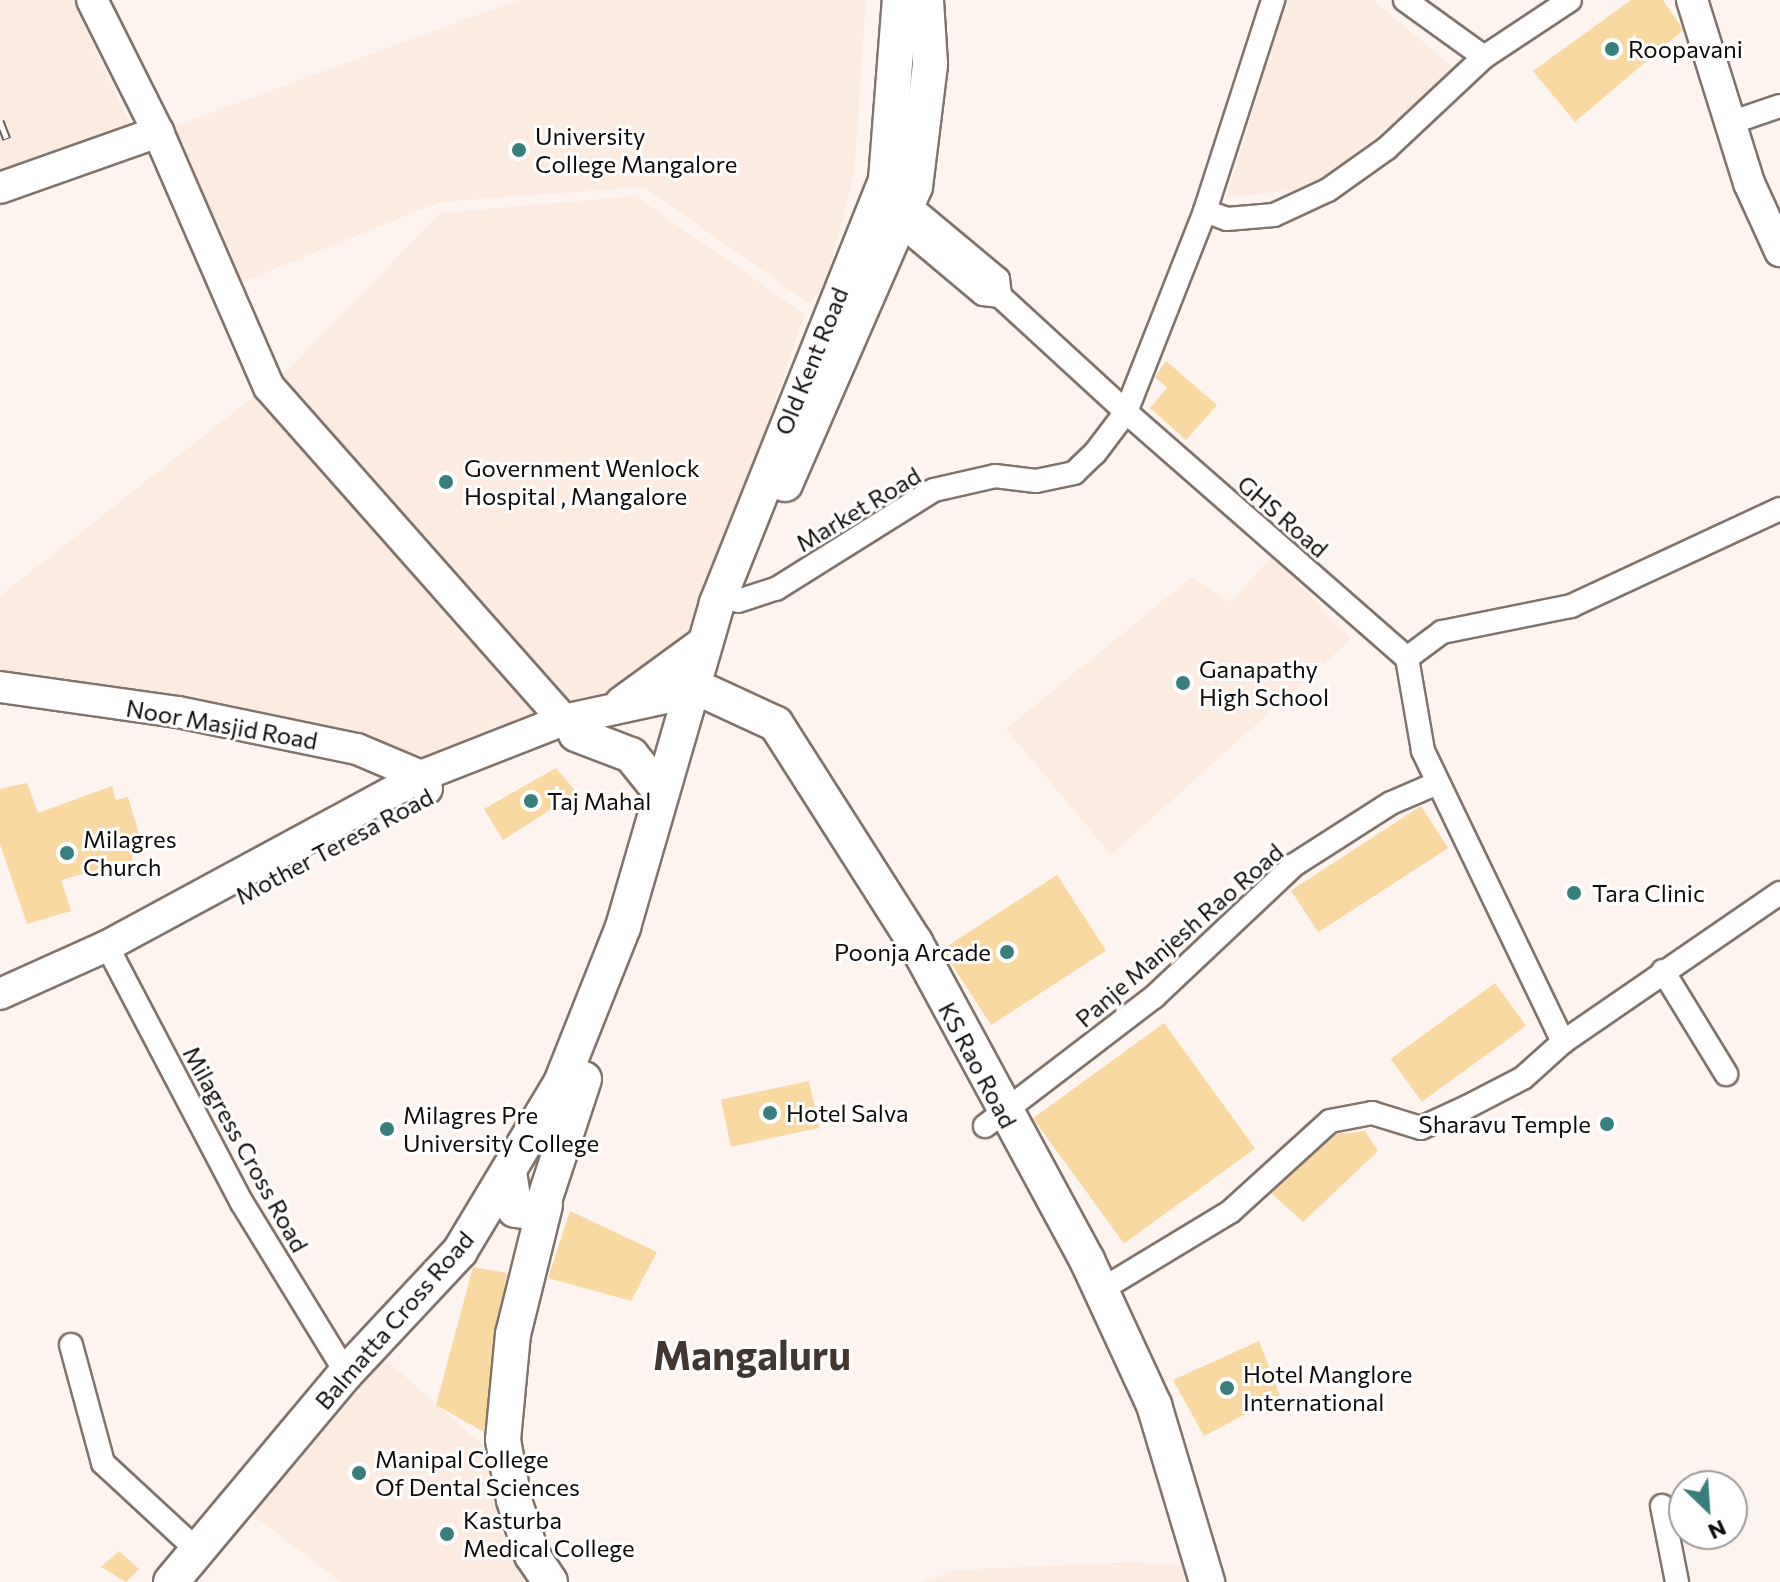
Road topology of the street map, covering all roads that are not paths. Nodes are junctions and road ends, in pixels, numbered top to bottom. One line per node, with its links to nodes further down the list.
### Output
1 (92, 0): 11 (street)
2 (900, 0): 13 (main road, Old Kent Road)
3 (926, 0): 13 (main road)
4 (1273, 0): 14 (street, Market Road)
5 (1405, 0): 8 (street)
6 (1570, 0): 8 (street)
7 (1692, 0): 10 (street)
8 (1484, 57): 14 (street)
9 (1780, 106): 10 (street)
10 (1730, 123): 15 (street)
11 (158, 132): 12 (street); 24 (street)
12 (0, 188)
13 (894, 211): 16 (street, GHS Road); 18 (main road); 19 (main road, Old Kent Road)
14 (1205, 211): 16 (street, Market Road)
15 (1780, 251)
16 (1126, 412): 18 (street, Market Road); 20 (street, GHS Road)
17 (1780, 509): 20 (street)
18 (738, 601): 22 (main road)
19 (703, 645): 22 (main road, Old Kent Road); 23 (main road)
20 (1407, 658): 25 (street)
21 (0, 687): 26 (street, Noor Masjid Road)
22 (695, 703): 23 (street); 24 (street, Mother Teresa Road); 27 (main road, Balmatta Cross Road); 35 (main road); 37 (main road)
23 (622, 704): 24 (street)
24 (570, 727): 26 (street, Mother Teresa Road); 27 (main road)
25 (1438, 783): 33 (street); 35 (street, Panje Manjesh Rao Road)
26 (425, 785): 29 (street, Mother Teresa Road)
27 (659, 790): 36 (main road, Balmatta Cross Road)
28 (1780, 893): 30 (street)
29 (111, 955): 31 (street); 32 (street); 42 (street, Milagress Cross Road)
30 (1663, 971): 33 (street); 34 (street)
31 (0, 994)
32 (0, 1014)
33 (1563, 1042): 40 (street)
34 (1726, 1074)
35 (994, 1120): 40 (main road, KS Rao Road); 47 (main road)
36 (509, 1172): 37 (main road); 38 (main road, Balmatta Cross Road)
37 (545, 1205): 39 (main road)
38 (460, 1251): 39 (main road); 42 (main road, Balmatta Cross Road)
39 (535, 1251): 46 (main road)
40 (1101, 1290): 48 (main road, KS Rao Road)
41 (71, 1345): 44 (street)
42 (346, 1373): 44 (main road, Balmatta Cross Road)
43 (1662, 1506): 49 (street)
44 (198, 1551): 45 (main road, Balmatta Cross Road)
45 (171, 1582)
46 (550, 1582)
47 (1189, 1582)
48 (1207, 1582)
49 (1677, 1582)

